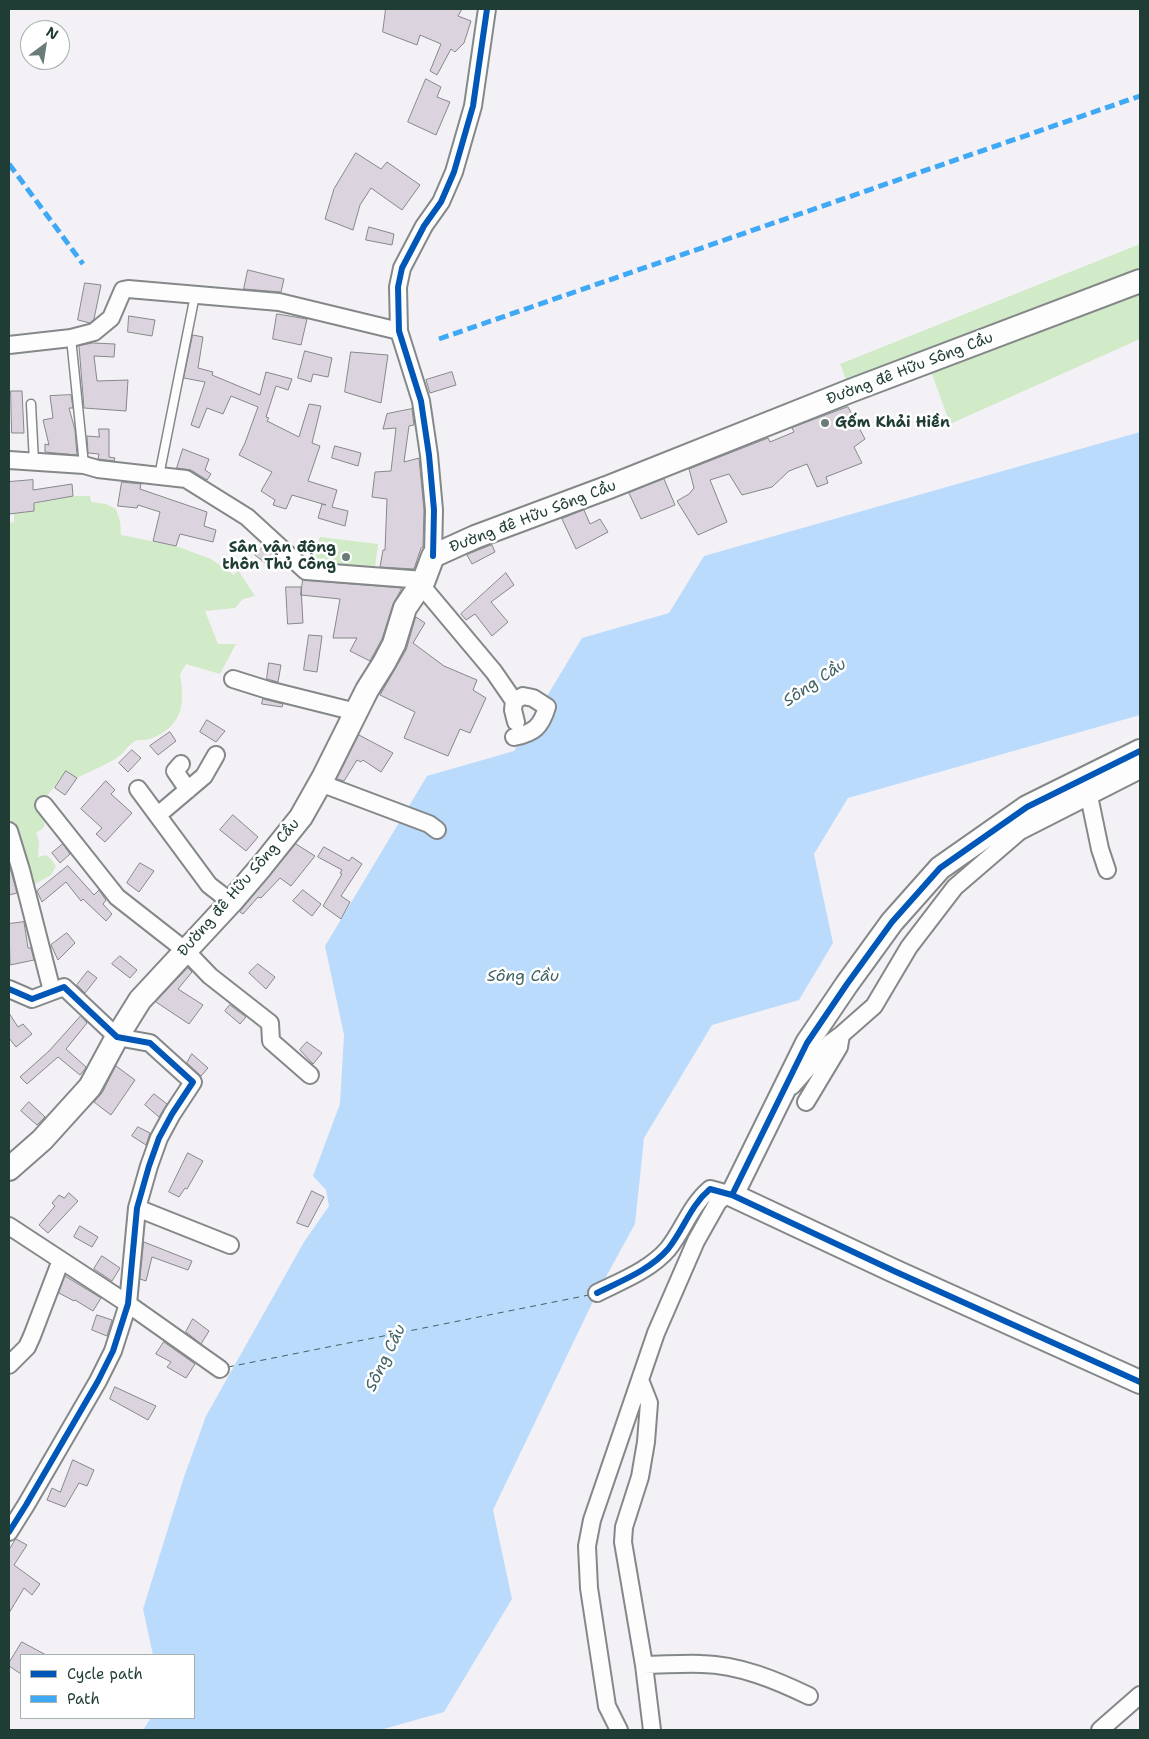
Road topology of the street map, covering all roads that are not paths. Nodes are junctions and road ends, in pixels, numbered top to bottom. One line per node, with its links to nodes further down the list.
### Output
1 (487, 9): 4 (street)
2 (1140, 281): 12 (main road, Đường đê Hữu Sông Cầu)
3 (195, 295): 4 (street); 5 (street); 11 (lane)
4 (400, 331): 12 (street)
5 (71, 338): 6 (street); 10 (lane)
6 (9, 345)
7 (31, 404): 9 (lane)
8 (9, 460): 9 (street)
9 (34, 462): 10 (street)
10 (84, 465): 11 (street)
11 (159, 476): 13 (street)
12 (433, 556): 13 (main road, Đường đê Hữu Sông Cầu)
13 (422, 582): 15 (street); 16 (main road, Đường đê Hữu Sông Cầu)
14 (233, 679): 16 (street)
15 (514, 701): 15 (street)
16 (356, 712): 21 (main road, Đường đê Hữu Sông Cầu)
17 (1140, 751): 29 (main road)
18 (216, 755): 23 (street)
19 (181, 764): 23 (street)
20 (1140, 770): 24 (street)
21 (320, 783): 27 (street); 31 (main road, Đường đê Hữu Sông Cầu)
22 (138, 789): 26 (street)
23 (188, 790): 26 (street)
24 (1089, 796): 29 (street); 30 (street)
25 (44, 805): 32 (street)
26 (158, 815): 31 (street)
27 (437, 830)
28 (9, 831): 34 (street)
29 (999, 837): 35 (street); 38 (main road)
30 (1107, 870)
31 (231, 902): 32 (main road, Đường đê Hữu Sông Cầu)
32 (186, 951): 36 (main road, Đường đê Hữu Sông Cầu); 37 (street)
33 (9, 989): 34 (street)
34 (52, 991): 36 (street)
35 (841, 1036): 38 (street); 39 (street)
36 (117, 1037): 40 (main road, Đường đê Hữu Sông Cầu); 42 (street)
37 (310, 1075)
38 (781, 1099): 41 (main road)
39 (806, 1102)
40 (9, 1169)
41 (732, 1195): 46 (street); 50 (street); 51 (main road)
42 (137, 1208): 44 (street); 47 (street)
43 (9, 1226): 45 (street)
44 (230, 1245)
45 (61, 1260): 47 (street); 48 (street)
46 (596, 1293)
47 (128, 1304): 49 (street); 52 (street)
48 (9, 1364)
49 (220, 1369)
50 (640, 1380): 53 (street); 56 (street)
51 (1140, 1382)
52 (9, 1532)
53 (644, 1665): 55 (street); 57 (street)
54 (1140, 1695): 58 (street)
55 (809, 1696)
56 (618, 1730)
57 (652, 1730)
58 (1100, 1730)

